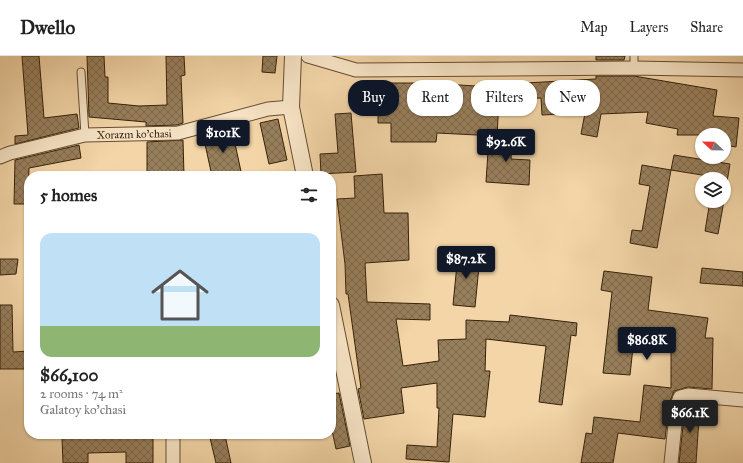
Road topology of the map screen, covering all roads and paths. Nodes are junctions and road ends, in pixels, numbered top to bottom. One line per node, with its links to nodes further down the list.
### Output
1 (293, 56): 6 (street)
2 (308, 56): 3 (street)
3 (634, 62): 4 (street)
4 (743, 70)
5 (81, 72): 7 (lane)
6 (291, 107): 7 (street, Xorazm ko'chasi); 9 (street)
7 (85, 136): 8 (street, Xorazm ko'chasi)
8 (0, 157)
9 (304, 171)
10 (336, 330): 14 (street)
11 (743, 400): 15 (street)
12 (173, 439): 13 (street)
13 (173, 463)
14 (363, 463)
15 (671, 463)

